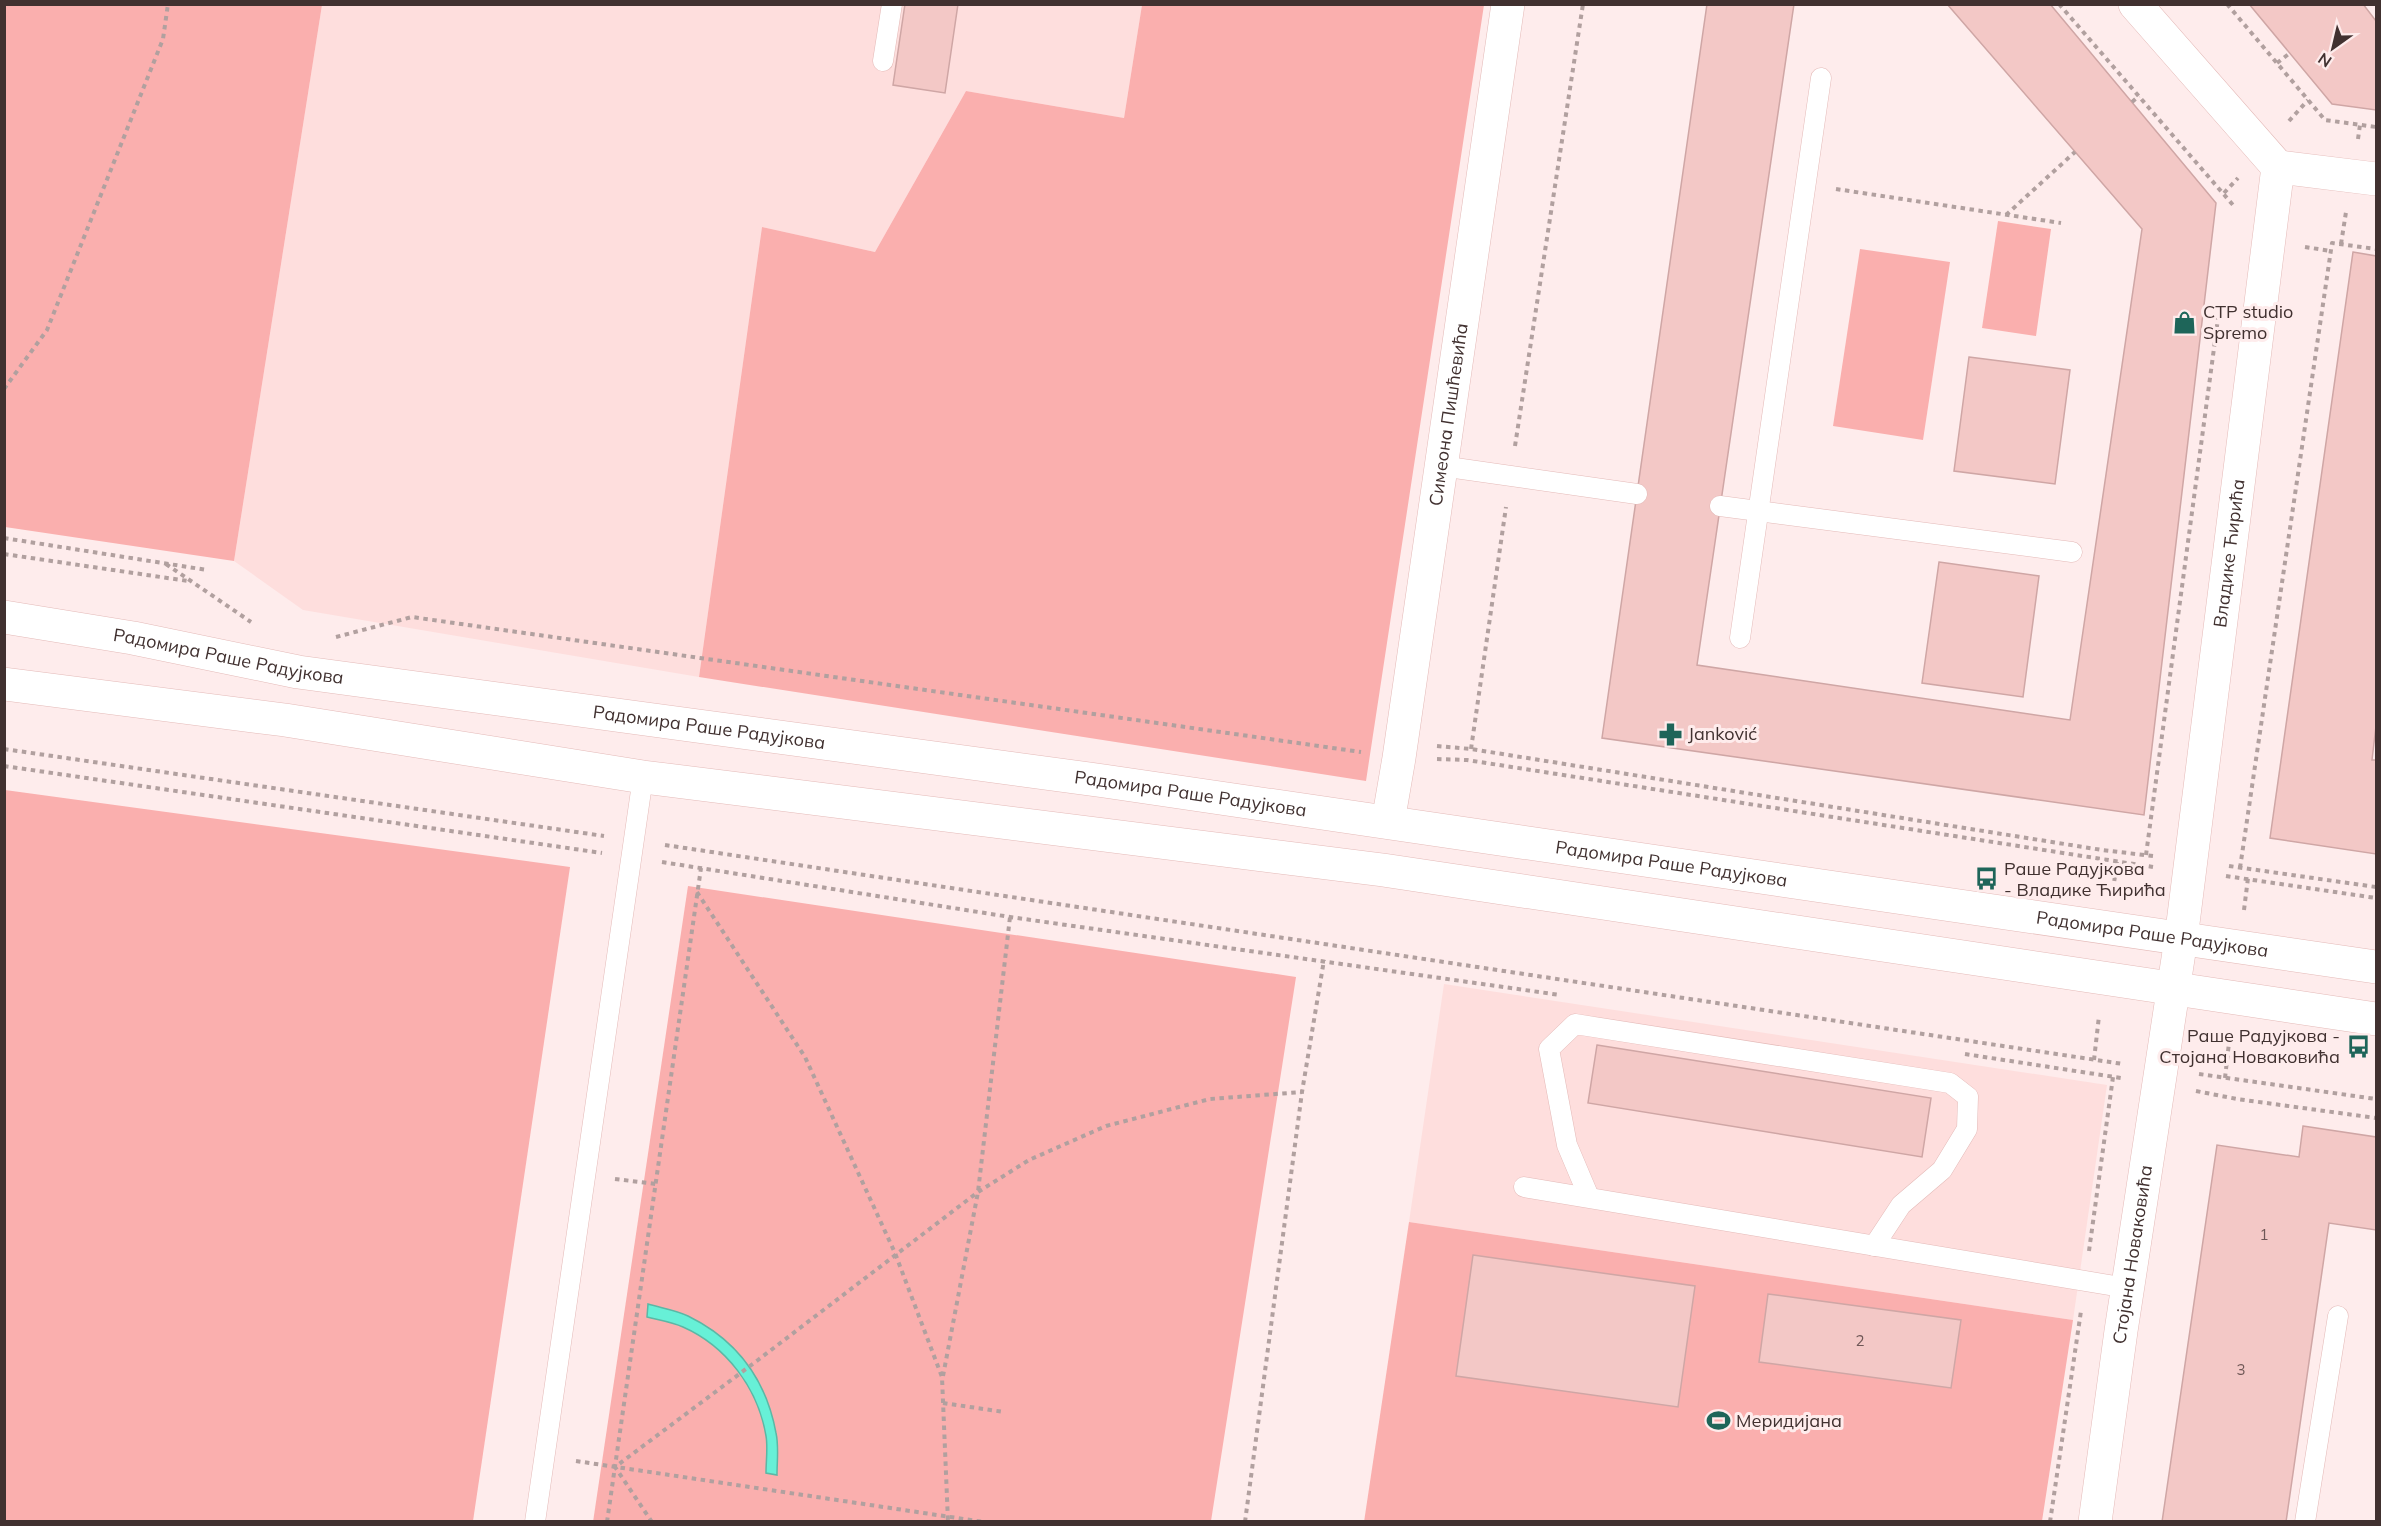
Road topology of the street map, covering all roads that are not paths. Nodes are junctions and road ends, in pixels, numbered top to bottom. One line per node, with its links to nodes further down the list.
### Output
1 (892, 4): 4 (lane)
2 (1508, 4): 8 (street, Симеона Пишћевића)
3 (2134, 4): 6 (street)
4 (883, 61)
5 (1821, 78): 11 (lane)
6 (2278, 167): 7 (street); 18 (street, Владике Ћирића)
7 (2376, 179)
8 (1441, 466): 9 (lane); 17 (street, Симеона Пишћевића)
9 (1637, 494)
10 (1720, 506): 11 (lane)
11 (1759, 511): 12 (lane); 14 (lane)
12 (2072, 552)
13 (4, 617): 17 (street, Радомира Раше Радујкова)
14 (1740, 638)
15 (4, 684): 16 (street)
16 (643, 777): 20 (street); 27 (lane)
17 (1388, 822): 18 (street, Радомира Раше Радујкова)
18 (2181, 939): 19 (street, Радомира Раше Радујкова); 20 (street, Владике Ћирића)
19 (2376, 967)
20 (2174, 989): 21 (street); 25 (street, Стојана Новаковића)
21 (2376, 1018)
22 (1524, 1187): 23 (lane)
23 (1588, 1197): 24 (lane); 24 (lane)
24 (1874, 1246): 25 (lane)
25 (2127, 1288): 28 (street, Стојана Новаковића)
26 (2338, 1316): 29 (lane)
27 (535, 1521)
28 (2095, 1521)
29 (2305, 1521)

